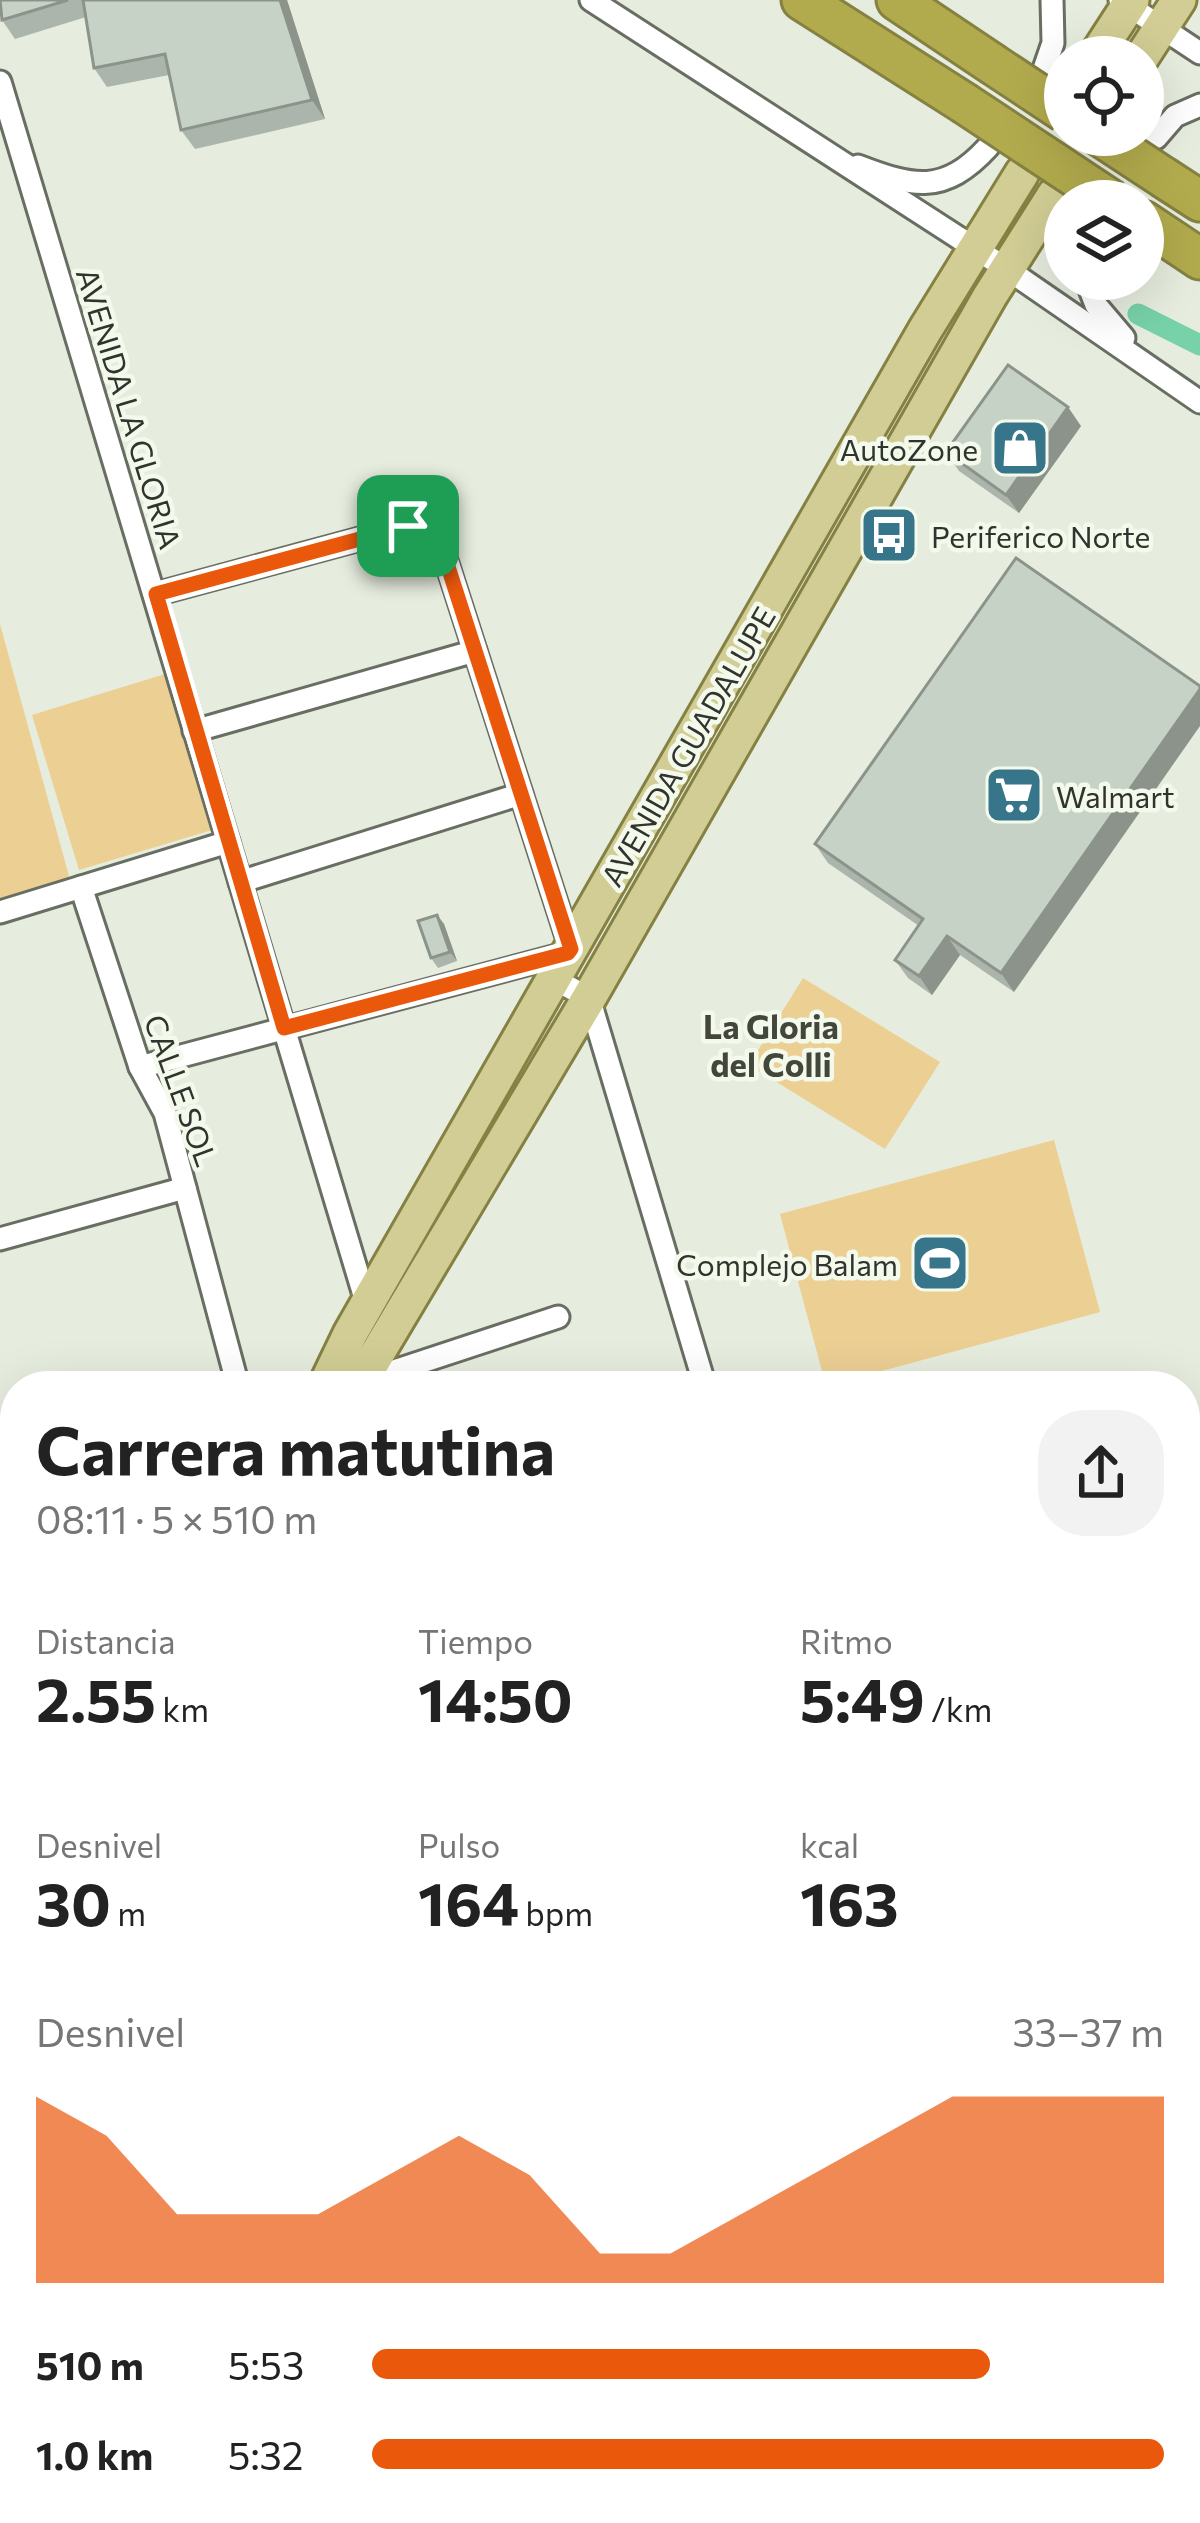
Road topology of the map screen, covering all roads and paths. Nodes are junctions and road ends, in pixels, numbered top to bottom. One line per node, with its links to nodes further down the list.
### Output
1 (591, 0): 15 (street)
2 (802, 0): 18 (highway, bridge)
3 (897, 0): 11 (highway, bridge)
4 (1052, 0): 9 (street)
5 (1126, 2): 6 (street); 7 (main road)
6 (1170, 14): 8 (street)
7 (1107, 36)
8 (1200, 53)
9 (1043, 72)
10 (0, 82): 28 (street, AVENIDA LA GLORIA)
11 (1044, 98)
12 (1200, 105): 13 (street)
13 (1164, 128)
14 (988, 147): 15 (street)
15 (824, 152): 22 (street)
16 (1132, 156): 19 (highway, bridge)
17 (1022, 173): 22 (main road, AVENIDA GUADALUPE)
18 (1080, 180)
19 (1200, 201)
20 (1044, 210): 24 (main road, AVENIDA GUADALUPE)
21 (1164, 235): 23 (highway)
22 (974, 249): 24 (street); 36 (main road, AVENIDA GUADALUPE)
23 (1200, 259)
24 (1006, 269): 26 (street); 37 (main road, AVENIDA GUADALUPE)
25 (1094, 300): 26 (street)
26 (1131, 355): 27 (street)
27 (1200, 402)
28 (156, 594): 29 (street); 30 (street, AVENIDA LA GLORIA)
29 (475, 651): 30 (street); 31 (street)
30 (194, 730): 32 (street, AVENIDA LA GLORIA)
31 (521, 794): 33 (street); 36 (street)
32 (228, 842): 33 (street, AVENIDA LA GLORIA); 34 (street)
33 (240, 882): 38 (street, AVENIDA LA GLORIA)
34 (81, 887): 35 (street); 39 (street, CALLE SOL)
35 (0, 912)
36 (564, 960): 37 (street); 38 (street); 42 (main road, AVENIDA GUADALUPE)
37 (589, 998): 46 (main road, AVENIDA GUADALUPE); 48 (street)
38 (284, 1028): 39 (street); 42 (street, AVENIDA LA GLORIA)
39 (140, 1066): 40 (street, CALLE SOL)
40 (185, 1188): 41 (street); 44 (street, CALLE SOL)
41 (0, 1239)
42 (368, 1304): 45 (main road, AVENIDA GUADALUPE)
43 (558, 1317): 47 (street)
44 (234, 1371)
45 (333, 1371)
46 (376, 1371)
47 (389, 1371)
48 (701, 1371)

